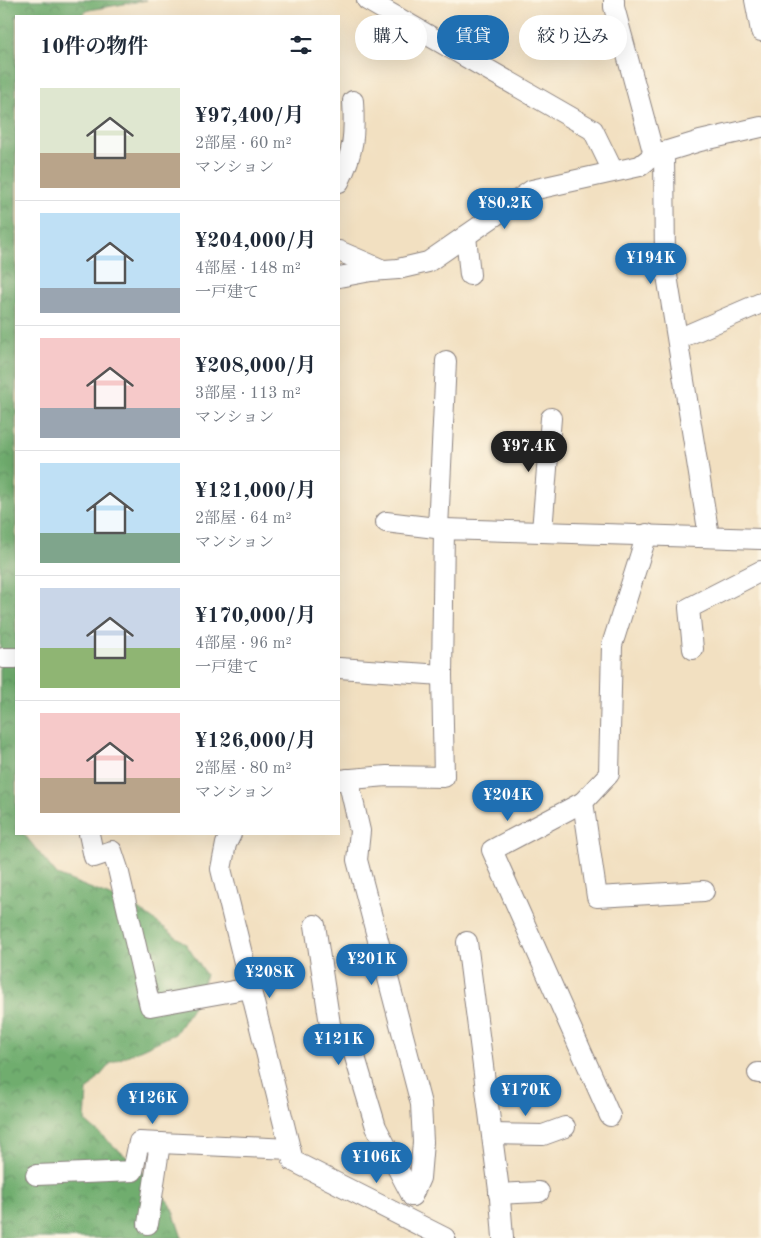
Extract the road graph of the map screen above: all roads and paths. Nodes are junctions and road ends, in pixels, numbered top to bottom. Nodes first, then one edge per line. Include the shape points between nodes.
1 (367, 0) edge
2 (614, 0) edge
3 (755, 0) edge
4 (761, 30) edge
5 (354, 101) dead end
6 (761, 128) edge
7 (659, 154) junction
8 (612, 171) junction
9 (340, 180) edge
10 (466, 236) junction
11 (340, 251) edge
12 (384, 270) junction
13 (470, 275) dead end
14 (340, 277) edge
15 (761, 303) edge
16 (678, 339) junction
17 (446, 361) dead end
18 (551, 418) dead end
19 (386, 522) dead end
20 (441, 528) junction
21 (542, 531) junction
22 (647, 534) junction
23 (709, 536) junction
24 (761, 539) edge
25 (761, 571) edge
26 (693, 649) dead end
27 (340, 668) edge
28 (442, 675) junction
29 (343, 779) edge
30 (583, 802) junction
31 (89, 835) edge
32 (230, 835) edge
33 (704, 890) dead end
34 (315, 925) dead end
35 (467, 942) dead end
36 (250, 988) junction
37 (610, 1116) dead end
38 (565, 1127) dead end
39 (492, 1134) junction
40 (160, 1143) junction
41 (290, 1149) junction
42 (36, 1175) dead end
43 (539, 1192) dead end
44 (500, 1194) junction
45 (148, 1224) dead end
46 (445, 1238) edge
47 (502, 1238) edge

1 - 8 street via 593,130
2 - 7 street
3 - 4 street
5 - 9 street via 355,131 348,164
6 - 7 street
7 - 8 street via 640,166
7 - 16 street via 665,263
8 - 10 street via 532,190
10 - 12 street via 428,262
10 - 13 street
11 - 12 street
12 - 14 street
15 - 16 street
16 - 23 street
17 - 20 street
18 - 21 street
19 - 20 street
20 - 21 street
20 - 28 street
21 - 22 street
22 - 23 street
22 - 30 street via 612,645 609,774
23 - 24 street
25 - 26 street via 689,608
27 - 28 street
28 - 29 street via 444,777
29 - 34 street via 360,831 358,860 421,1104 423,1142 420,1178 412,1196 376,1126 349,1037 331,1031
30 - 33 street via 597,897
30 - 37 street via 492,850
31 - 36 street via 94,857 112,851 150,1006
32 - 36 street via 221,869
35 - 39 street
36 - 41 street
38 - 39 street via 543,1134
39 - 44 street
40 - 41 street
40 - 42 street via 139,1142 133,1171
40 - 45 street
41 - 46 street via 293,1162
43 - 44 street
44 - 47 street

